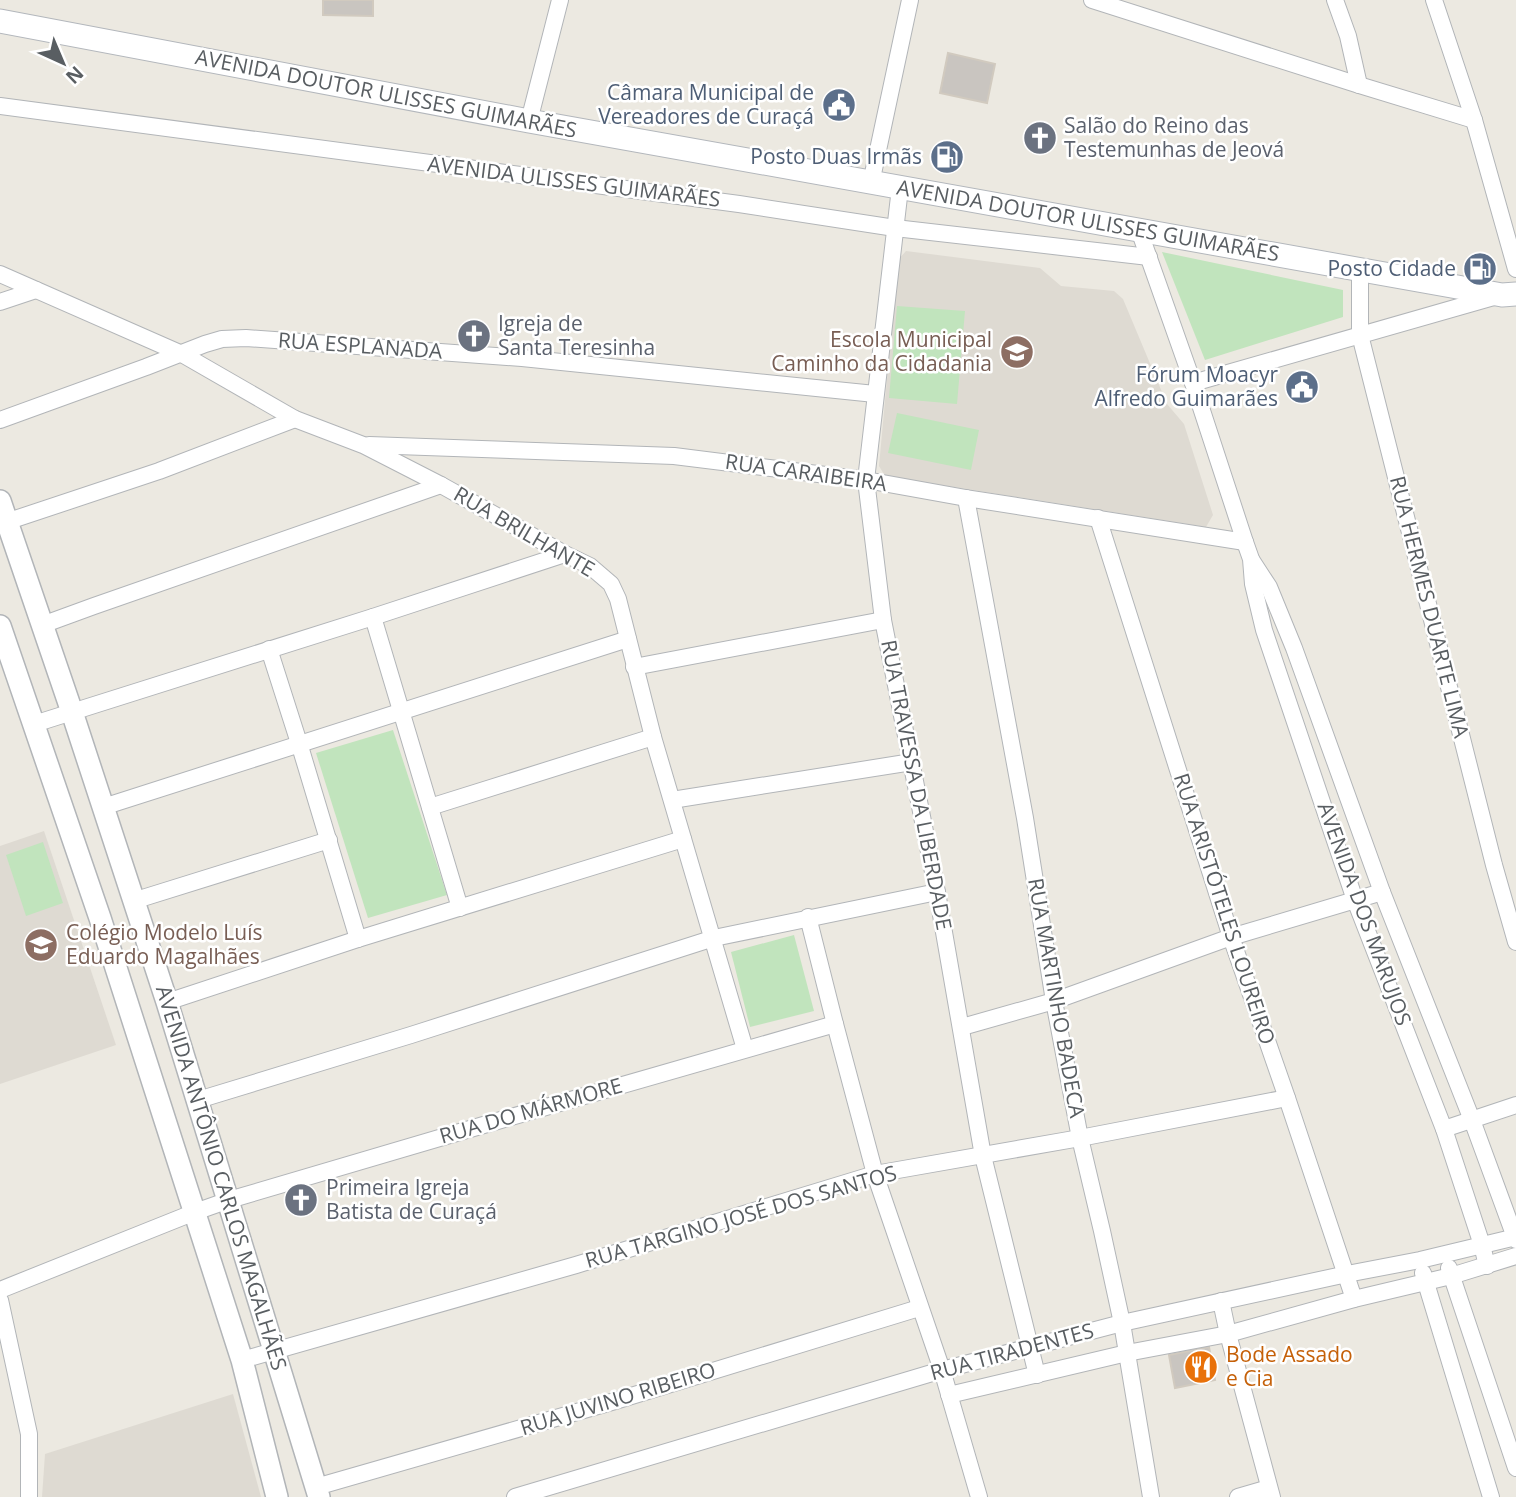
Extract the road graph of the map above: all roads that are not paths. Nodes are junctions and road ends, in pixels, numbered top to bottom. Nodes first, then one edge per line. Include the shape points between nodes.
1 (561, 0) edge
2 (910, 0) edge
3 (1093, 0) edge
4 (1335, 0) edge
5 (1434, 0) edge
6 (0, 21) edge
7 (1359, 85) junction
8 (0, 106) edge
9 (1474, 120) junction
10 (530, 121) junction
11 (871, 183) junction
12 (900, 188) junction
13 (895, 228) junction
14 (1139, 230) junction
15 (1149, 257) junction
16 (1360, 269) junction
17 (1516, 269) edge
18 (0, 274) edge
19 (36, 290) junction
20 (1509, 294) edge
21 (0, 302) edge
22 (1360, 335) junction
23 (182, 354) junction
24 (1193, 383) junction
25 (875, 394) junction
26 (295, 419) junction
27 (0, 420) edge
28 (363, 445) junction
29 (866, 480) junction
30 (441, 485) junction
31 (966, 498) junction
32 (2, 516) edge
33 (1098, 518) junction
34 (1245, 542) junction
35 (565, 554) junction
36 (1251, 559) junction
37 (373, 617) junction
38 (883, 620) junction
39 (42, 625) junction
40 (0, 626) edge
41 (628, 639) junction
42 (269, 649) junction
43 (634, 667) junction
44 (400, 711) junction
45 (72, 712) junction
46 (34, 724) junction
47 (653, 737) junction
48 (299, 743) junction
49 (912, 762) junction
50 (672, 800) junction
51 (103, 807) junction
52 (430, 807) junction
53 (683, 839) junction
54 (329, 840) junction
55 (937, 892) junction
56 (1382, 892) junction
57 (1355, 900) junction
58 (133, 901) junction
59 (460, 908) junction
60 (808, 917) junction
61 (1231, 937) junction
62 (714, 938) junction
63 (358, 939) junction
64 (1516, 942) edge
65 (1055, 1001) junction
66 (167, 1002) junction
67 (835, 1024) junction
68 (962, 1027) junction
69 (746, 1049) junction
70 (1287, 1098) junction
71 (198, 1100) junction
72 (1516, 1105) edge
73 (1472, 1120) junction
74 (1444, 1129) junction
75 (1080, 1138) junction
76 (983, 1156) junction
77 (875, 1174) junction
78 (229, 1200) junction
79 (195, 1212) junction
80 (1516, 1238) edge
81 (1482, 1245) junction
82 (1446, 1254) junction
83 (1516, 1256) edge
84 (1420, 1260) junction
85 (1488, 1266) junction
86 (1347, 1274) junction
87 (1451, 1276) junction
88 (1424, 1283) junction
89 (0, 1290) edge
90 (1354, 1299) junction
91 (0, 1300) edge
92 (1222, 1301) junction
93 (919, 1308) junction
94 (1122, 1323) junction
95 (1228, 1334) junction
96 (1030, 1347) junction
97 (275, 1349) junction
98 (1127, 1353) junction
99 (242, 1360) junction
100 (942, 1370) junction
101 (1037, 1375) junction
102 (949, 1395) junction
103 (1516, 1468) edge
104 (318, 1492) edge
105 (1271, 1492) edge
106 (29, 1497) edge
107 (277, 1497) edge
108 (515, 1497) edge
109 (979, 1497) edge
110 (1151, 1497) edge
111 (1238, 1497) edge
112 (1492, 1497) edge

1 - 10 street
2 - 11 street
3 - 7 street
4 - 7 street
5 - 9 street
6 - 10 main road, AVENIDA DOUTOR ULISSES GUIMARÃES
7 - 9 street
8 - 13 street, AVENIDA ULISSES GUIMARÃES
9 - 17 street
10 - 11 main road, AVENIDA DOUTOR ULISSES GUIMARÃES
11 - 12 main road, AVENIDA DOUTOR ULISSES GUIMARÃES
12 - 13 street, RUA TRAVESSA DA LIBERDADE
12 - 14 main road, AVENIDA DOUTOR ULISSES GUIMARÃES
13 - 15 street, AVENIDA ULISSES GUIMARÃES
13 - 25 street, RUA TRAVESSA DA LIBERDADE
14 - 15 street, AVENIDA DOS MARUJOS
14 - 16 main road, AVENIDA DOUTOR ULISSES GUIMARÃES
15 - 24 street, AVENIDA DOS MARUJOS
16 - 20 main road, AVENIDA DOUTOR ULISSES GUIMARÃES
16 - 22 street, RUA HERMES DUARTE LIMA
18 - 19 street, RUA BRILHANTE
19 - 21 street
19 - 23 street, RUA BRILHANTE
20 - 22 street
22 - 24 street
22 - 64 street, RUA HERMES DUARTE LIMA
23 - 25 street, RUA ESPLANADA via 222,339 246,338 522,358
23 - 26 street, RUA BRILHANTE
23 - 27 street, RUA ESPLANADA
24 - 34 street, AVENIDA DOS MARUJOS
25 - 29 street, RUA TRAVESSA DA LIBERDADE
26 - 28 street, RUA BRILHANTE
26 - 32 street via 159,471
28 - 29 street, RUA CARAIBEIRA via 674,456
28 - 30 street, RUA BRILHANTE
29 - 31 street, RUA CARAIBEIRA
29 - 38 street, RUA TRAVESSA DA LIBERDADE
30 - 35 street, RUA BRILHANTE
30 - 39 street
31 - 33 street, RUA CARAIBEIRA
31 - 65 street, RUA MARTINHO BADECA
32 - 39 street, AVENIDA ANTÔNIO CARLOS MAGALHÃES
33 - 34 street, RUA CARAIBEIRA
33 - 61 street, RUA ARISTÓTELES LOUREIRO
34 - 36 street, AVENIDA DOS MARUJOS
35 - 37 street
35 - 41 street, RUA BRILHANTE via 590,566 611,584
36 - 56 street, AVENIDA DOS MARUJOS via 1286,627
36 - 57 street, AVENIDA DOS MARUJOS via 1264,630
37 - 42 street
37 - 44 street
38 - 43 street
38 - 49 street, RUA TRAVESSA DA LIBERDADE
39 - 45 street, AVENIDA ANTÔNIO CARLOS MAGALHÃES
40 - 46 street, AVENIDA ANTÔNIO CARLOS MAGALHÃES
41 - 43 street, RUA BRILHANTE
41 - 44 street
42 - 45 street
42 - 48 street
43 - 47 street, RUA BRILHANTE
44 - 48 street
44 - 52 street
45 - 46 street
45 - 51 street, AVENIDA ANTÔNIO CARLOS MAGALHÃES
46 - 79 street, AVENIDA ANTÔNIO CARLOS MAGALHÃES
47 - 50 street, RUA BRILHANTE
47 - 52 street
48 - 51 street
48 - 54 street
49 - 50 street
49 - 55 street, RUA TRAVESSA DA LIBERDADE
50 - 53 street, RUA BRILHANTE
51 - 58 street, AVENIDA ANTÔNIO CARLOS MAGALHÃES
52 - 59 street
53 - 59 street
53 - 62 street, RUA BRILHANTE
54 - 58 street
54 - 63 street
55 - 60 street
55 - 68 street, RUA TRAVESSA DA LIBERDADE
56 - 57 street
56 - 73 street, AVENIDA DOS MARUJOS
57 - 61 street
57 - 74 street, AVENIDA DOS MARUJOS
58 - 66 street, AVENIDA ANTÔNIO CARLOS MAGALHÃES
59 - 63 street
60 - 62 street
60 - 67 street
61 - 65 street
61 - 70 street, RUA ARISTÓTELES LOUREIRO
62 - 69 street, RUA BRILHANTE
62 - 71 street
63 - 66 street
65 - 68 street
65 - 75 street, RUA MARTINHO BADECA
66 - 71 street, AVENIDA ANTÔNIO CARLOS MAGALHÃES
67 - 69 street, RUA DO MÁRMORE
67 - 77 street
68 - 76 street, RUA TRAVESSA DA LIBERDADE
69 - 78 street, RUA DO MÁRMORE
70 - 75 street, RUA TARGINO JOSÉ DOS SANTOS
70 - 86 street, RUA ARISTÓTELES LOUREIRO
71 - 78 street, AVENIDA ANTÔNIO CARLOS MAGALHÃES
72 - 73 street
73 - 74 street
73 - 80 street, AVENIDA DOS MARUJOS
74 - 81 street, AVENIDA DOS MARUJOS
75 - 76 street, RUA TARGINO JOSÉ DOS SANTOS
75 - 94 street, RUA MARTINHO BADECA
76 - 77 street, RUA TARGINO JOSÉ DOS SANTOS
76 - 96 street, RUA TRAVESSA DA LIBERDADE
77 - 93 street
77 - 97 street, RUA TARGINO JOSÉ DOS SANTOS via 576,1265
78 - 79 street, RUA DO MÁRMORE
78 - 97 street, AVENIDA ANTÔNIO CARLOS MAGALHÃES
79 - 89 street, RUA DO MÁRMORE
79 - 99 street, AVENIDA ANTÔNIO CARLOS MAGALHÃES
80 - 81 street, RUA TIRADENTES
81 - 82 street, RUA TIRADENTES
81 - 85 street, AVENIDA DOS MARUJOS
82 - 84 street, RUA TIRADENTES
82 - 87 street
83 - 85 street, RUA TIRADENTES
84 - 86 street, RUA TIRADENTES
84 - 88 street
85 - 87 street, RUA TIRADENTES
86 - 90 street, RUA ARISTÓTELES LOUREIRO
86 - 92 street, RUA TIRADENTES
87 - 88 street, RUA TIRADENTES
87 - 103 street
88 - 90 street, RUA TIRADENTES
88 - 112 street
90 - 95 street, RUA TIRADENTES
91 - 106 street via 29,1434
92 - 94 street, RUA TIRADENTES
92 - 95 street
93 - 100 street
93 - 104 street, RUA JUVINO RIBEIRO
94 - 96 street, RUA TIRADENTES
94 - 98 street, RUA MARTINHO BADECA
95 - 98 street, RUA TIRADENTES
95 - 105 street
96 - 100 street, RUA TIRADENTES
96 - 101 street, RUA TRAVESSA DA LIBERDADE
97 - 99 street, RUA TARGINO JOSÉ DOS SANTOS
97 - 104 street, AVENIDA ANTÔNIO CARLOS MAGALHÃES
98 - 101 street, RUA TIRADENTES
98 - 110 street, RUA MARTINHO BADECA
99 - 107 street, AVENIDA ANTÔNIO CARLOS MAGALHÃES
100 - 102 street
100 - 108 street, RUA TIRADENTES
101 - 102 street, RUA TIRADENTES
102 - 109 street
105 - 111 street

